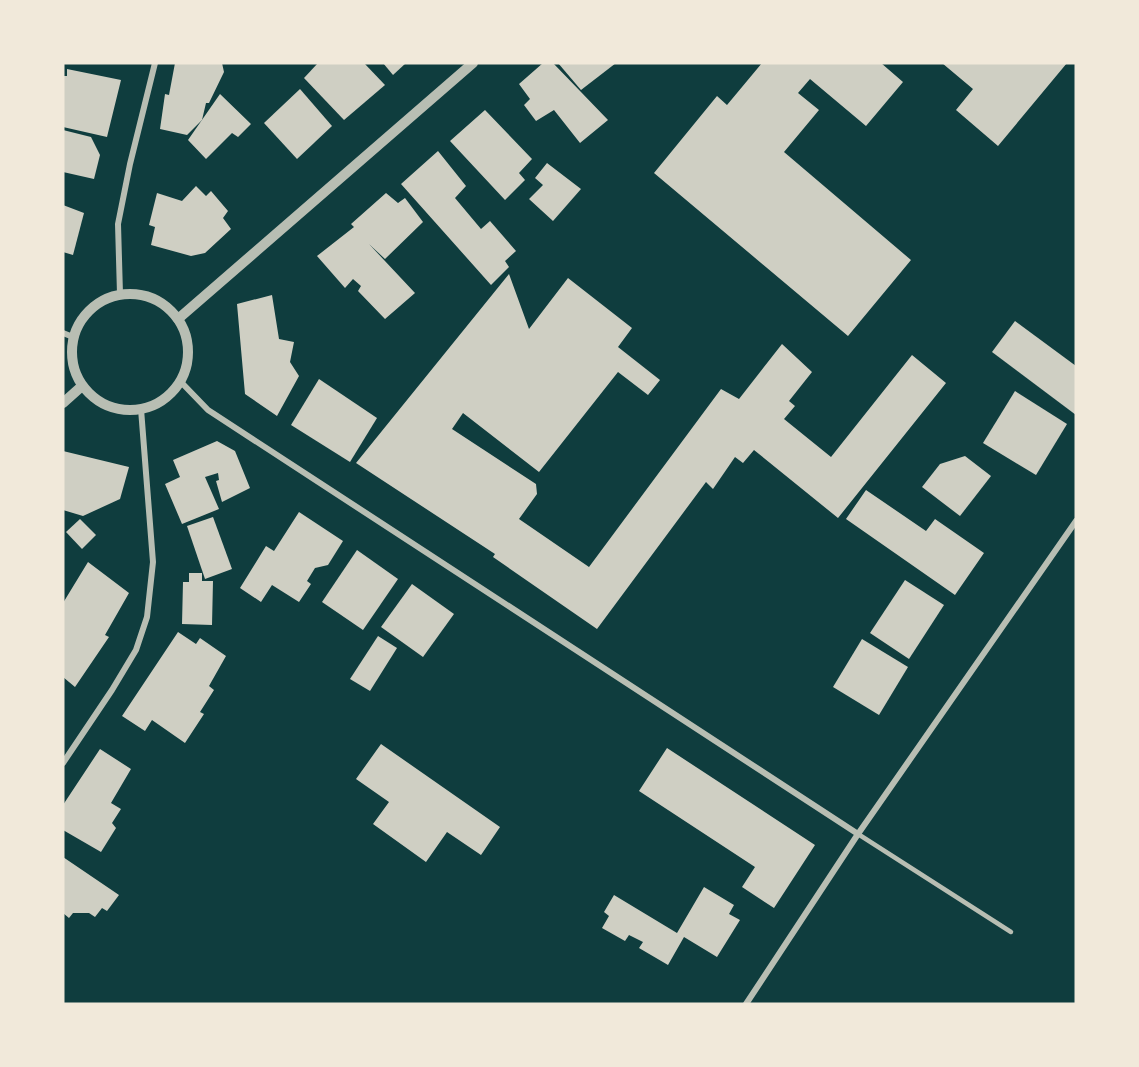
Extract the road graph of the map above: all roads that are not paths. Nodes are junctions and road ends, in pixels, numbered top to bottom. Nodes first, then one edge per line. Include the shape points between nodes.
1 (155, 63) edge
2 (473, 63) edge
3 (120, 294) junction
4 (178, 319) junction
5 (68, 335) edge
6 (180, 381) junction
7 (82, 386) junction
8 (63, 403) edge
9 (141, 409) junction
10 (1076, 521) edge
11 (63, 763) edge
12 (858, 834) junction
13 (1011, 932) dead end
14 (746, 1004) edge

1 - 3 street via 118,225
2 - 4 street
3 - 4 street via 152,298
3 - 5 street via 91,309
4 - 6 street via 188,350
5 - 7 street
6 - 9 street via 170,394
6 - 12 street via 208,410
7 - 8 street
7 - 9 street via 108,406
9 - 11 street via 153,562 147,617 136,650
10 - 12 street
12 - 13 lane
12 - 14 street

